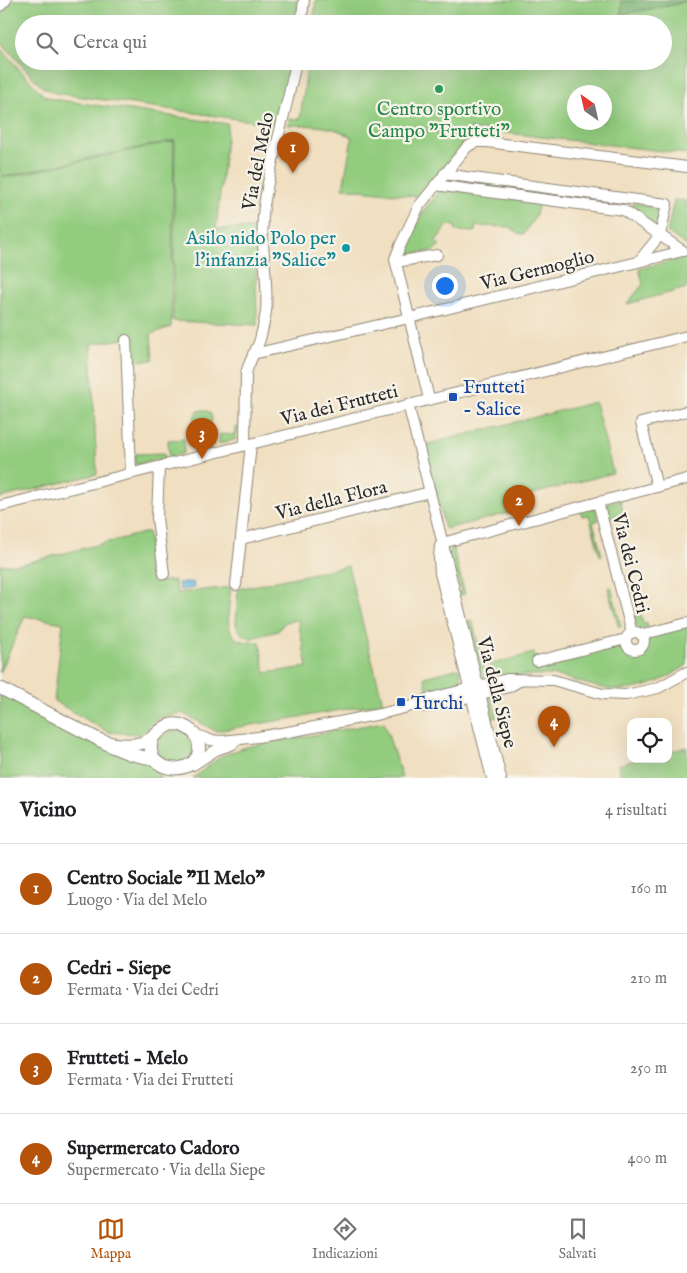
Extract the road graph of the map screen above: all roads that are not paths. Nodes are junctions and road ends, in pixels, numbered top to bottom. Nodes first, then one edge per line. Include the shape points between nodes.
1 (6, 0) edge
2 (304, 0) edge
3 (0, 6) edge
4 (302, 15) edge
5 (294, 70) edge
6 (687, 167) edge
7 (444, 174) junction
8 (435, 185) junction
9 (556, 189) junction
10 (586, 193) junction
11 (622, 198) junction
12 (553, 200) junction
13 (584, 205) junction
14 (619, 209) junction
15 (660, 235) junction
16 (437, 256) dead end
17 (396, 262) junction
18 (639, 262) junction
19 (410, 318) junction
20 (687, 336) edge
21 (126, 340) dead end
22 (253, 354) junction
23 (429, 399) junction
24 (408, 404) junction
25 (687, 411) edge
26 (248, 444) junction
27 (159, 466) junction
28 (131, 474) junction
29 (687, 479) edge
30 (658, 487) junction
31 (430, 492) junction
32 (598, 502) junction
33 (0, 506) edge
34 (241, 540) junction
35 (442, 543) junction
36 (164, 574) dead end
37 (236, 585) dead end
38 (687, 622) edge
39 (633, 635) junction
40 (537, 661) dead end
41 (687, 672) edge
42 (0, 688) edge
43 (474, 691) junction
44 (194, 734) junction
45 (154, 737) junction
46 (258, 737) junction
47 (99, 740) junction
48 (160, 769) edge
49 (185, 771) edge
50 (496, 776) edge

1 - 3 street
2 - 4 street
5 - 22 street, Via del Melo via 265,202 262,242 266,313
6 - 7 street via 479,142 467,147
7 - 8 street
7 - 9 street
8 - 12 street
8 - 17 street via 419,206
9 - 10 street
9 - 12 street
10 - 11 street
10 - 13 street
11 - 14 street
11 - 15 street via 667,204
12 - 13 street
13 - 14 street
14 - 15 street
15 - 18 street
15 - 18 street, Via Germoglio via 683,251
16 - 17 street
17 - 19 street
18 - 19 street, Via Germoglio
19 - 22 street, Via Germoglio
19 - 23 street
20 - 23 street, Via dei Frutteti
21 - 28 street
22 - 26 street, Via del Melo via 246,373
23 - 24 street, Via dei Frutteti
24 - 26 street, Via dei Frutteti
24 - 31 street, Via della Siepe
25 - 30 street via 641,423
26 - 27 street, Via dei Frutteti
26 - 34 street, Via del Melo
27 - 28 street, Via dei Frutteti
27 - 36 street via 157,518
28 - 33 street, Via dei Frutteti
29 - 30 street, Via dei Cedri
30 - 32 street, Via dei Cedri
31 - 34 street, Via della Flora
31 - 35 street, Via della Siepe
32 - 35 street, Via dei Cedri
32 - 39 street, Via dei Cedri
34 - 37 street, Via del Melo
35 - 43 street, Via della Siepe via 439,566 452,601
38 - 39 street, Via dei Cedri
39 - 40 street, Via dei Cedri
41 - 43 street via 658,688 626,696 603,694 553,680 521,680 510,687
42 - 47 main road
43 - 46 street via 338,723
43 - 50 street, Via della Siepe
44 - 45 main road via 186,727 174,724 160,729
44 - 46 street via 210,740
44 - 49 main road via 198,742 198,757
45 - 47 main road via 140,744 120,745
45 - 48 main road via 151,751
46 - 49 street via 222,748
47 - 48 main road
48 - 49 main road via 174,773

